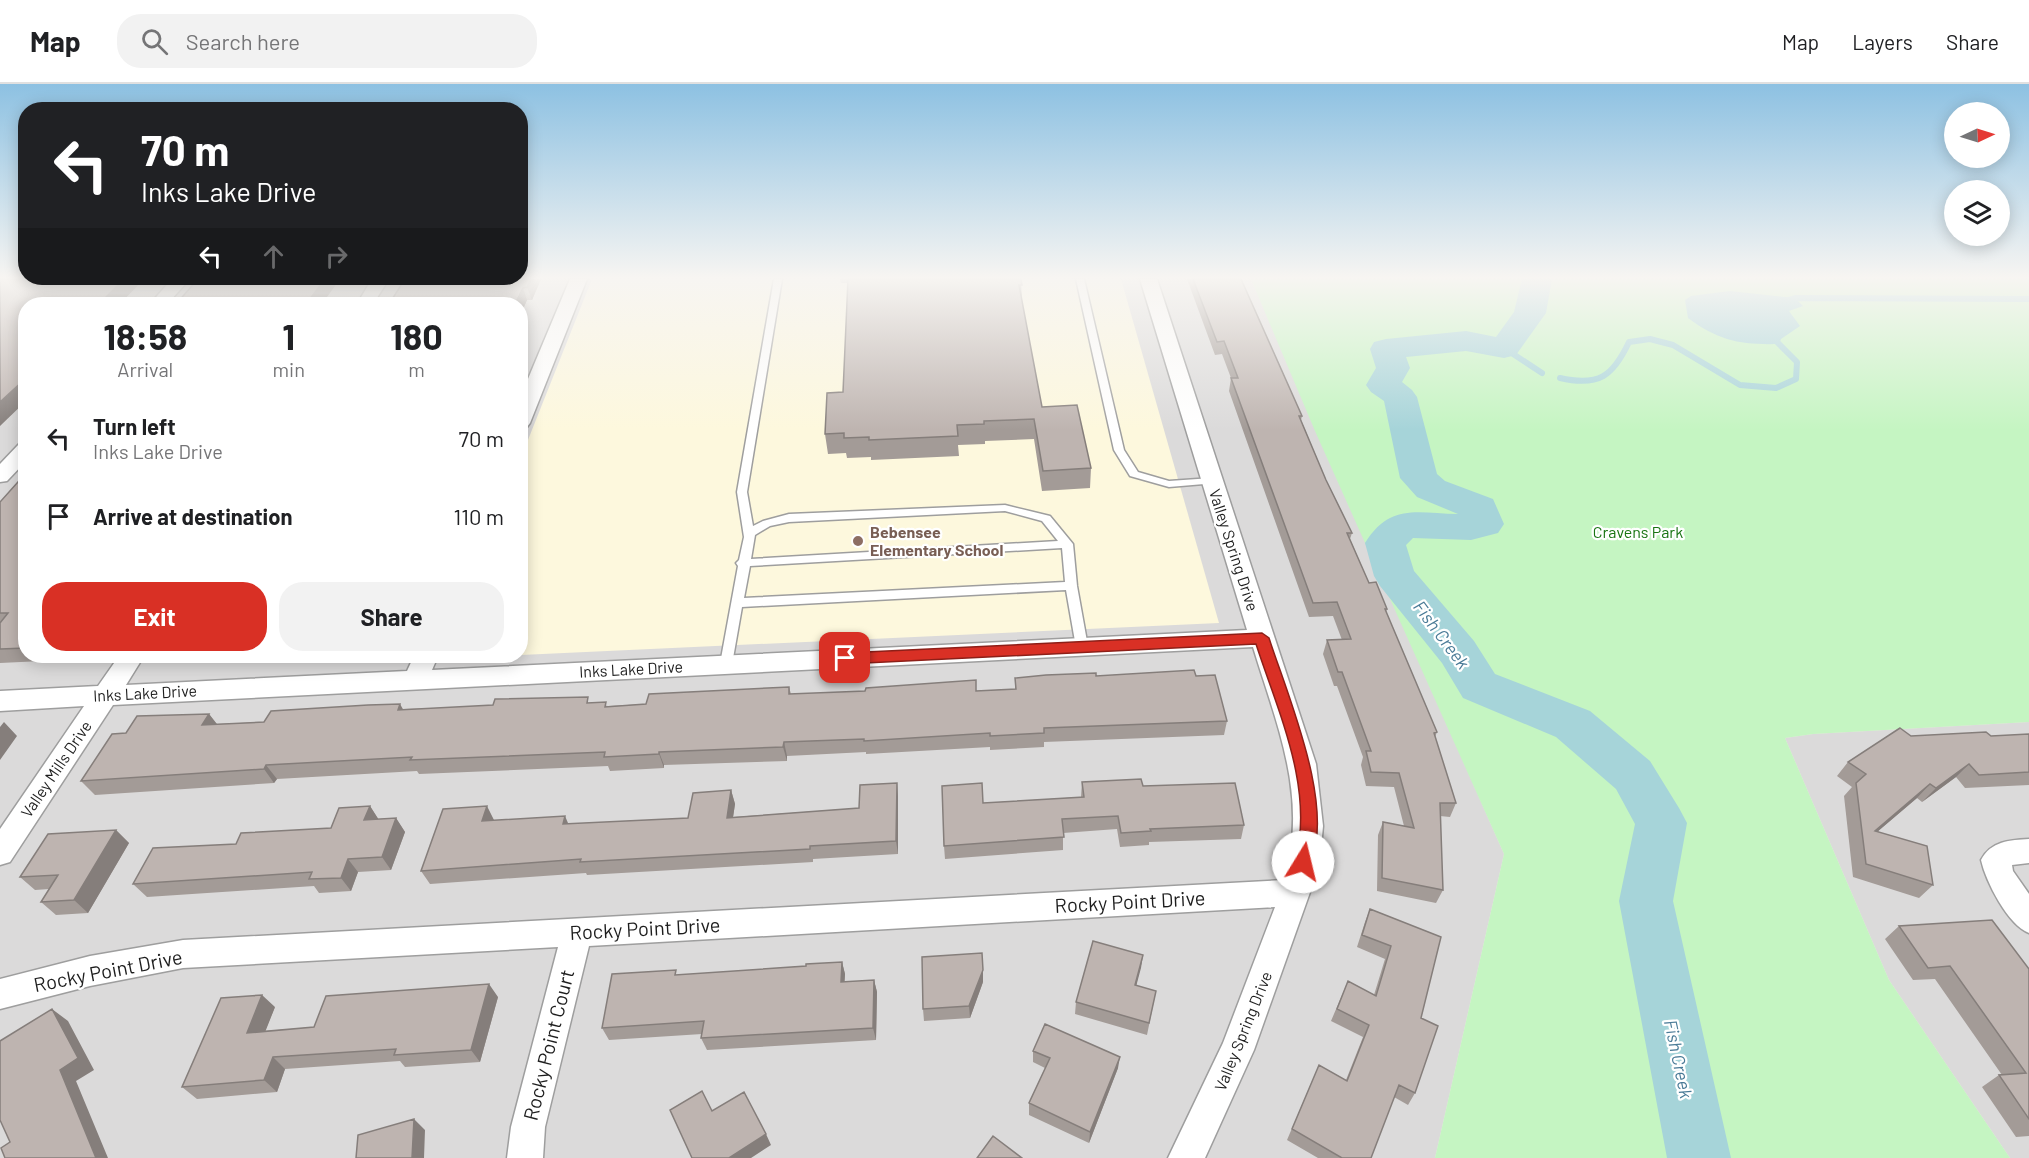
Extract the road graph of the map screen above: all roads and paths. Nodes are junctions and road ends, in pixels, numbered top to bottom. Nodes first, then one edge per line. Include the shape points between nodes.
1 (558, 329) edge
2 (770, 329) edge
3 (1091, 329) edge
4 (1164, 329) edge
5 (528, 403) edge
6 (18, 457) edge
7 (0, 476) edge
8 (1212, 481) junction
9 (749, 537) junction
10 (1067, 544) junction
11 (742, 563) junction
12 (1071, 586) junction
13 (736, 603) junction
14 (1262, 638) junction
15 (1082, 647) junction
16 (127, 663) edge
17 (423, 663) edge
18 (726, 664) junction
19 (416, 679) junction
20 (106, 695) junction
21 (0, 701) edge
22 (2029, 851) edge
23 (0, 853) edge
24 (1294, 894) junction
25 (2029, 919) edge
26 (578, 933) junction
27 (0, 994) edge
28 (525, 1158) edge
29 (1186, 1158) edge

1 - 5 street
2 - 9 lane via 742,492
3 - 8 lane via 1119,450 1134,474 1169,484
4 - 8 street, Valley Spring Drive
6 - 7 street
8 - 14 street, Valley Spring Drive
9 - 10 lane via 750,532 766,523 789,518 1005,508 1046,518
9 - 11 lane
10 - 11 lane
10 - 12 lane
11 - 13 lane
12 - 13 lane
12 - 15 lane
13 - 18 lane
14 - 15 street, Inks Lake Drive
14 - 24 street, Valley Spring Drive via 1302,764 1308,805 1307,846
15 - 18 street, Inks Lake Drive
16 - 20 street, Valley Mills Drive
17 - 19 street
18 - 19 street, Inks Lake Drive
19 - 20 street, Inks Lake Drive
20 - 21 street, Inks Lake Drive
20 - 23 street, Valley Mills Drive
22 - 25 street via 2009,852 1996,860 1999,875
24 - 26 street, Rocky Point Drive
24 - 29 street, Valley Spring Drive via 1259,995
26 - 27 street, Rocky Point Drive via 183,954 132,961
26 - 28 street, Rocky Point Court via 528,1126

